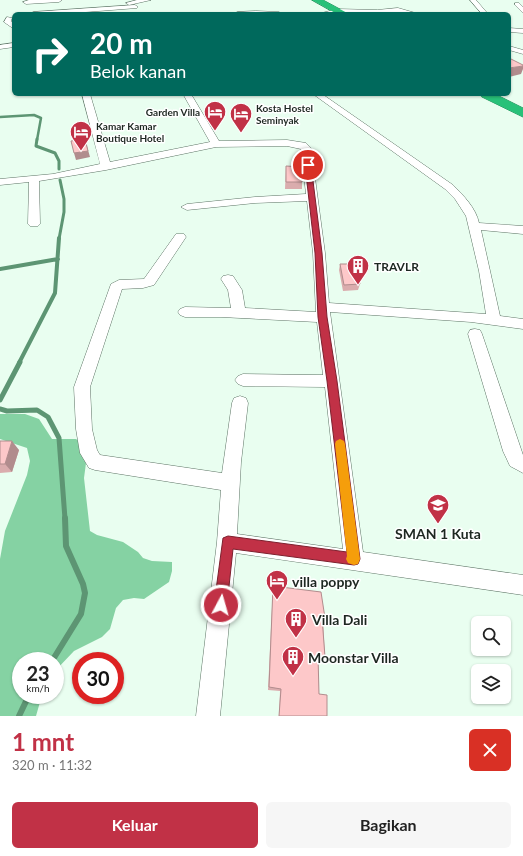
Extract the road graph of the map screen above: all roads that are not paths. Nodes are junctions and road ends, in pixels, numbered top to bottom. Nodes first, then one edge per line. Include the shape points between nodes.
1 (59, 0) edge
2 (148, 0) edge
3 (473, 0) edge
4 (26, 2) dead end
5 (128, 2) edge
6 (313, 2) edge
7 (517, 4) dead end
8 (523, 11) edge
9 (81, 12) edge
10 (103, 12) edge
11 (329, 12) edge
12 (377, 12) edge
13 (407, 12) edge
14 (483, 12) edge
15 (9, 18) dead end
16 (12, 25) edge
17 (511, 30) edge
18 (523, 31) edge
19 (12, 45) edge
20 (0, 47) edge
21 (511, 49) edge
22 (523, 52) edge
23 (87, 96) edge
24 (188, 96) edge
25 (320, 96) edge
26 (490, 96) edge
27 (507, 96) edge
28 (523, 104) edge
29 (523, 113) edge
30 (216, 144) junction
31 (106, 167) junction
32 (34, 180) junction
33 (0, 182) edge
34 (312, 197) junction
35 (187, 207) dead end
36 (34, 224) dead end
37 (474, 226) junction
38 (523, 230) edge
39 (180, 237) dead end
40 (228, 279) dead end
41 (185, 312) dead end
42 (238, 312) junction
43 (323, 312) junction
44 (494, 320) junction
45 (523, 324) edge
46 (475, 334) dead end
47 (243, 380) dead end
48 (332, 381) junction
49 (240, 403) dead end
50 (523, 465) edge
51 (230, 483) junction
52 (228, 542) junction
53 (354, 559) junction
54 (523, 585) edge
55 (208, 716) edge

1 - 4 street
2 - 5 street
3 - 14 street
5 - 10 street via 138,9
6 - 11 highway
7 - 8 street
9 - 10 street
12 - 13 street
15 - 16 street via 6,22
17 - 18 street
19 - 20 street
21 - 22 street
23 - 31 street
24 - 30 street
25 - 37 street via 449,187 466,206
26 - 29 highway
27 - 28 highway
30 - 31 street
30 - 34 street via 280,142 303,145 308,153
31 - 32 street
32 - 33 street
32 - 36 street
34 - 35 street
34 - 43 street
37 - 38 street
37 - 44 street
39 - 51 street via 149,282 119,284 116,287 82,386 88,453 95,462
40 - 42 street via 236,293
41 - 42 street
42 - 43 street
43 - 44 street
43 - 48 street
44 - 45 street
46 - 50 street via 512,451 516,460
47 - 48 street
48 - 53 street
49 - 51 street
51 - 52 street
52 - 53 street
52 - 55 street
53 - 54 street

